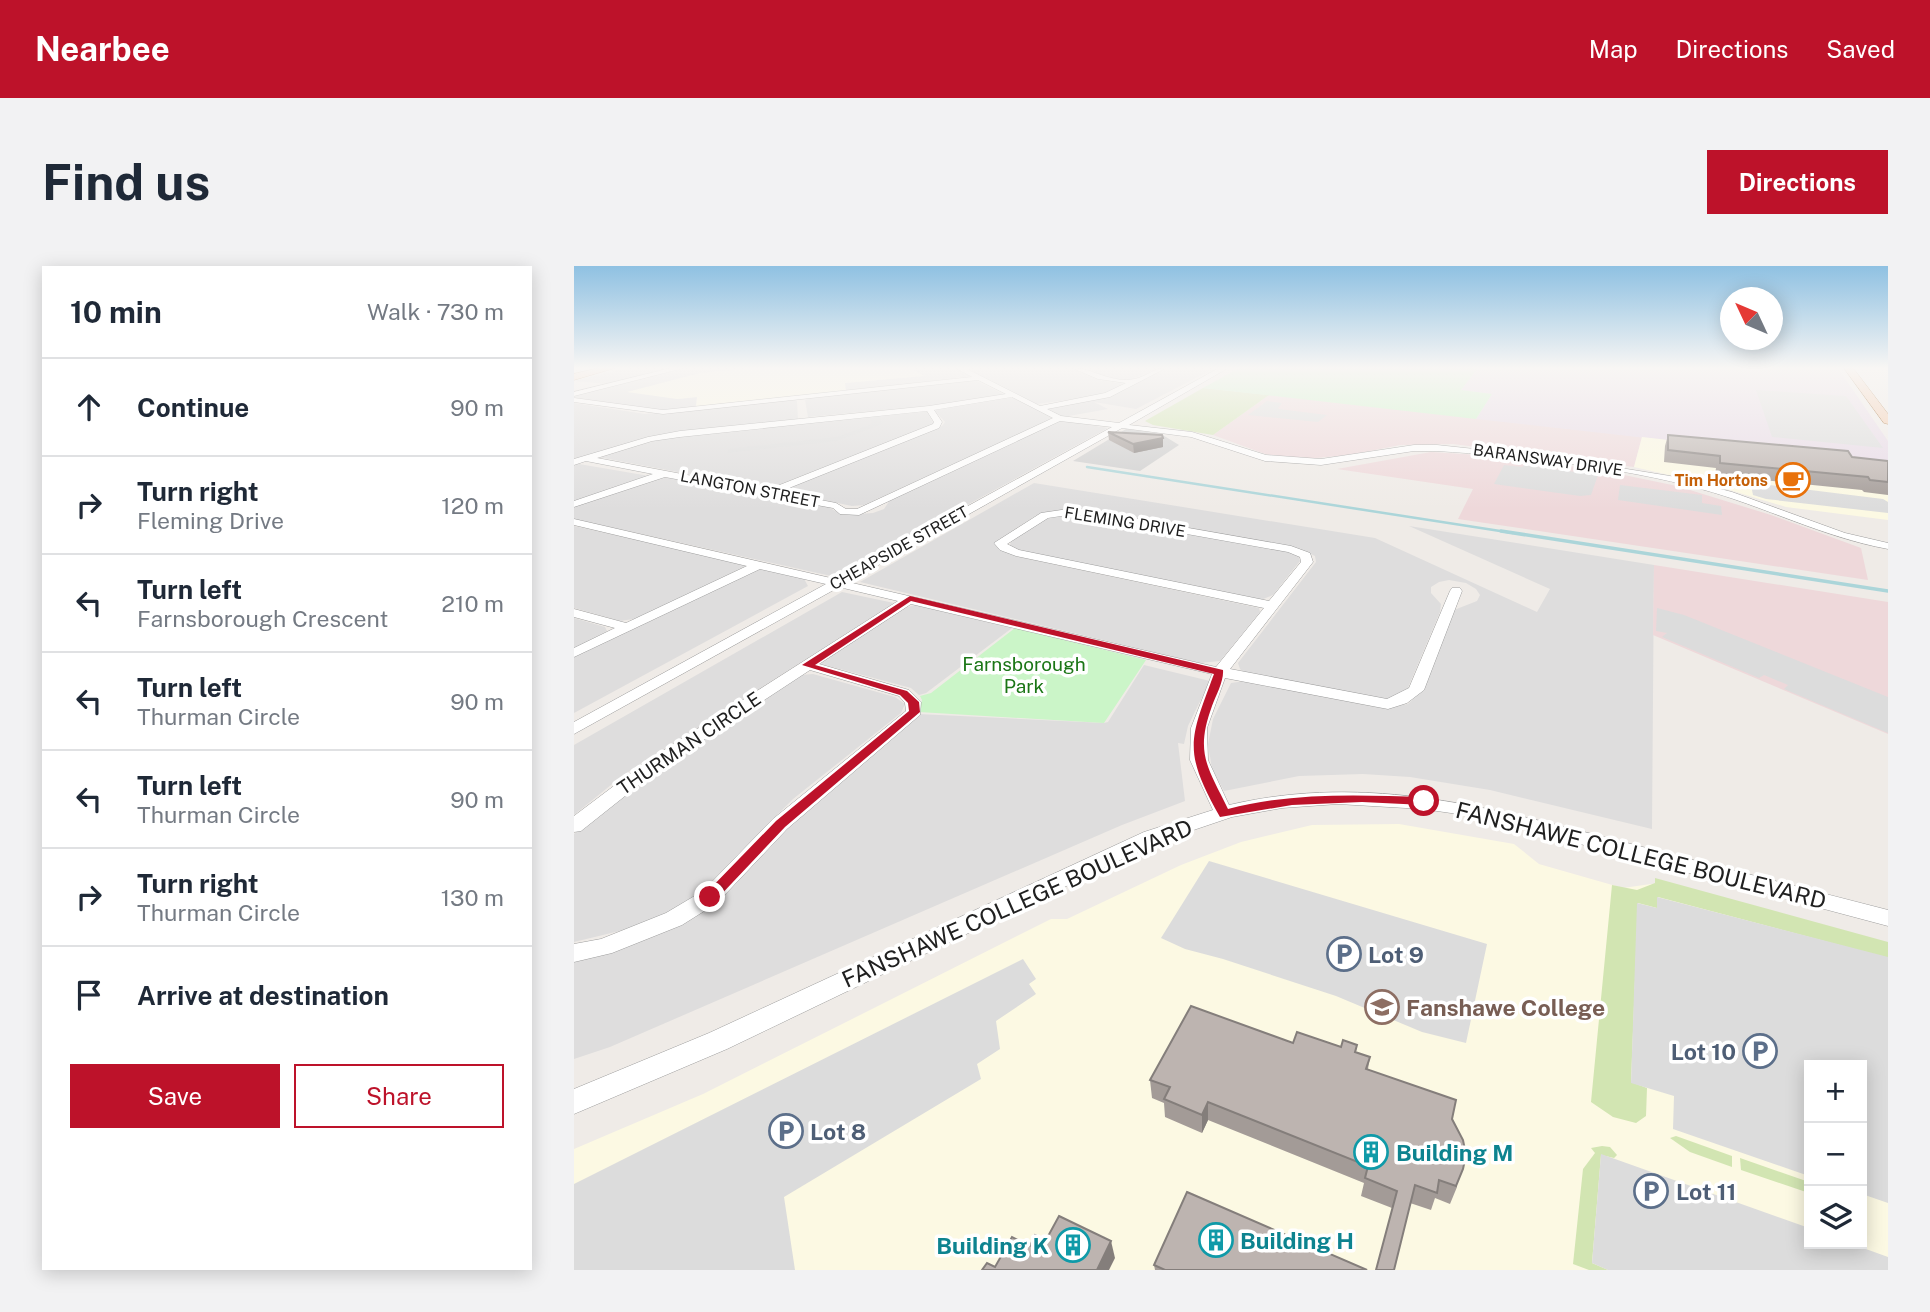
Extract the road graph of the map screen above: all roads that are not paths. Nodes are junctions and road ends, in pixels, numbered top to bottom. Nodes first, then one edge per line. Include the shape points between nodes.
1 (802, 415) edge
2 (863, 415) edge
3 (933, 415) edge
4 (1053, 415) edge
5 (1138, 415) edge
6 (1059, 418) junction
7 (803, 421) junction
8 (1119, 425) junction
9 (587, 459) junction
10 (574, 462) edge
11 (664, 473) junction
12 (768, 493) junction
13 (574, 504) edge
14 (574, 522) edge
15 (1888, 546) edge
16 (761, 564) junction
17 (837, 582) junction
18 (1456, 591) dead end
19 (910, 598) junction
20 (1272, 606) junction
21 (574, 613) edge
22 (628, 628) junction
23 (574, 653) edge
24 (807, 665) junction
25 (1220, 672) junction
26 (574, 729) edge
27 (1224, 814) junction
28 (574, 826) edge
29 (1888, 918) edge
30 (574, 953) edge
31 (574, 1102) edge

1 - 7 street
2 - 7 street
3 - 12 street via 936,426
4 - 6 street
5 - 8 street, CHEAPSIDE STREET
6 - 8 street, BARANSWAY DRIVE
6 - 12 street, LANGTON STREET via 859,512
7 - 9 street via 664,437
8 - 15 street, BARANSWAY DRIVE via 1192,435 1280,460 1321,462 1437,448 1619,469 1704,487 1812,527
8 - 17 street, CHEAPSIDE STREET
9 - 10 street
9 - 11 street, LANGTON STREET
11 - 12 street, LANGTON STREET
11 - 13 street
14 - 16 street
16 - 17 street
16 - 22 street
17 - 19 street
17 - 26 street, CHEAPSIDE STREET
18 - 25 street via 1416,690 1401,700 1371,702
19 - 24 street, THURMAN CIRCLE
19 - 25 street
20 - 20 street, FLEMING DRIVE via 1307,562 1306,555 1075,512 1045,515 1000,543 1016,553
20 - 25 street, FLEMING DRIVE
21 - 22 street
22 - 23 street
24 - 28 street, THURMAN CIRCLE via 634,777
24 - 30 street via 904,693 914,702 914,712 780,824 710,897 674,919 604,947
25 - 27 street, FLEMING DRIVE via 1197,744 1199,760
27 - 29 street, FANSHAWE COLLEGE BOULEVARD via 1292,801 1424,801 1493,814
27 - 31 street, FANSHAWE COLLEGE BOULEVARD via 1151,837 718,1041

